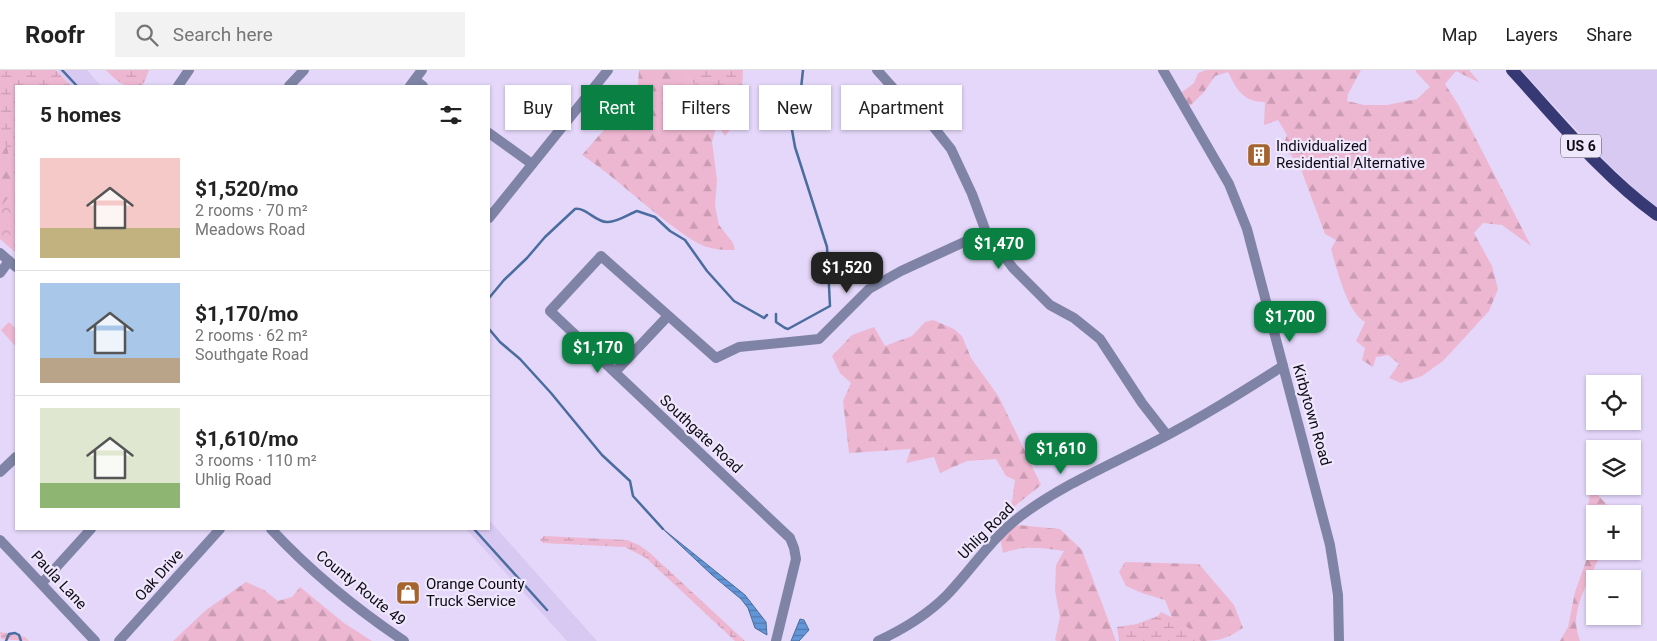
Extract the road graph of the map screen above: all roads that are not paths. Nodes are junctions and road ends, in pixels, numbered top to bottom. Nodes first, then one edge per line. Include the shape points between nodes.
1 (189, 70) edge
2 (304, 70) edge
3 (422, 70) edge
4 (877, 70) edge
5 (1163, 70) edge
6 (1512, 70) edge
7 (603, 72) edge
8 (416, 84) edge
9 (179, 85) edge
10 (290, 85) edge
11 (490, 135) edge
12 (532, 164) junction
13 (1657, 215) edge
14 (490, 217) edge
15 (986, 232) junction
16 (0, 253) edge
17 (13, 264) edge
18 (0, 273) edge
19 (668, 316) junction
20 (1282, 366) junction
21 (615, 372) junction
22 (1167, 435) junction
23 (15, 458) edge
24 (0, 472) edge
25 (90, 530) edge
26 (219, 530) edge
27 (272, 530) edge
28 (0, 540) edge
29 (42, 583) junction
30 (95, 641) edge
31 (119, 641) edge
32 (404, 641) edge
33 (776, 641) edge
34 (878, 641) edge
35 (1339, 641) edge

1 - 9 street
2 - 10 street
3 - 8 street
4 - 15 street via 902,98 924,116 951,149
5 - 20 street, Kirbytown Road via 1218,163 1239,206
6 - 13 main road, US 6 via 1605,171
7 - 12 street
11 - 12 street
12 - 14 street
15 - 19 street, Southgate Road via 901,271 869,290 819,339 739,348 716,358
15 - 22 street via 1031,288 1100,339
16 - 17 street
17 - 18 street
19 - 21 street
19 - 21 street, Southgate Road via 601,256 550,311
20 - 22 street, Uhlig Road
20 - 35 street, Kirbytown Road via 1331,549 1338,595
21 - 33 street, Southgate Road via 790,538 796,559
22 - 34 street, Uhlig Road via 1056,492 1012,522 929,612
23 - 24 street
25 - 29 street
26 - 31 street, Oak Drive
27 - 32 street, County Route 49 via 340,595
28 - 29 street, Paula Lane
29 - 30 street, Paula Lane

